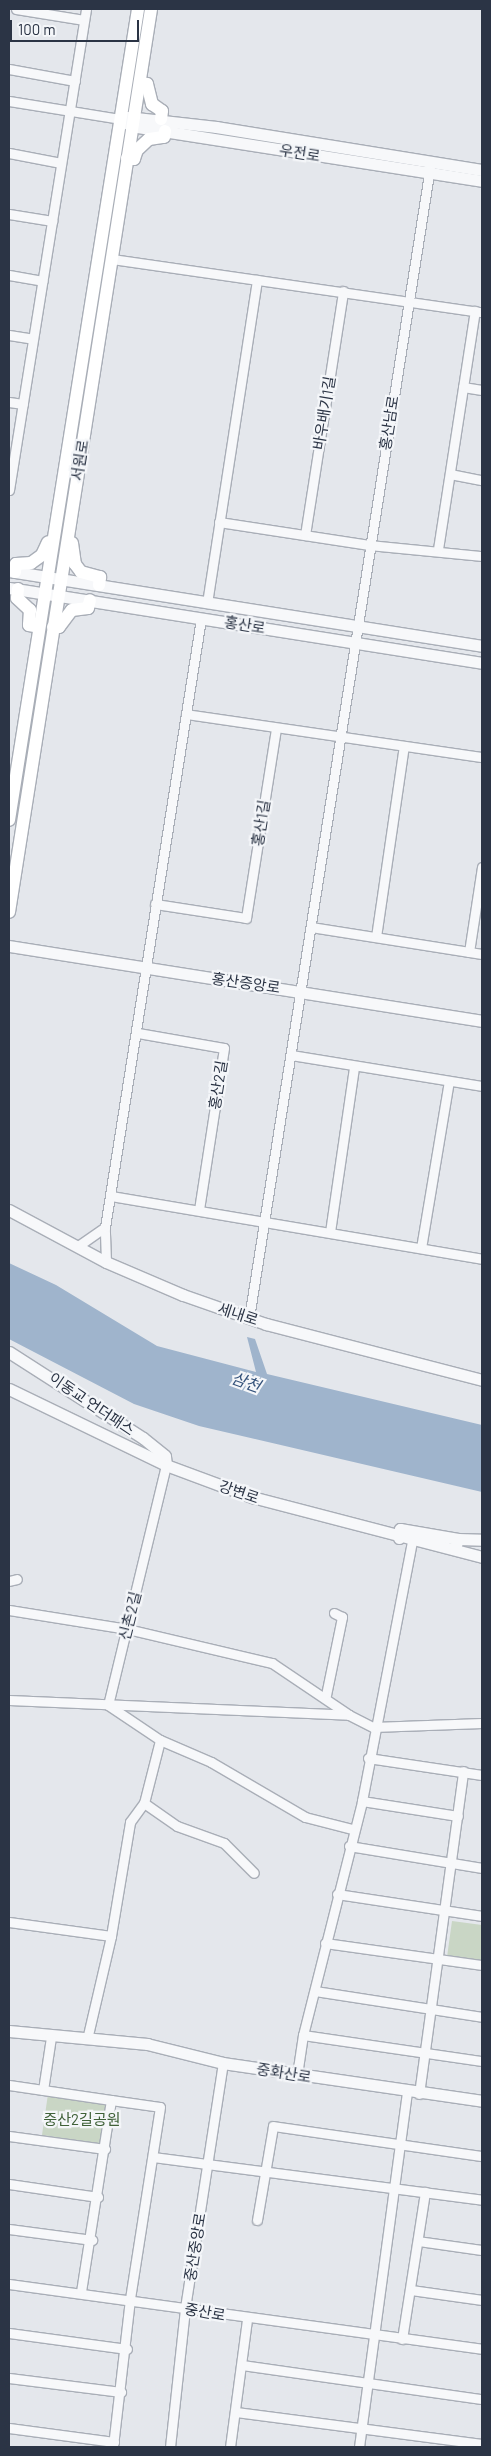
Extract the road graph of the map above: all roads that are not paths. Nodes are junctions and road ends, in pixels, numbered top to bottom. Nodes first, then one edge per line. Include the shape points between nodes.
1 (16, 9) edge
2 (86, 9) edge
3 (138, 9) edge
4 (151, 9) edge
5 (84, 20) junction
6 (9, 69) edge
7 (74, 81) junction
8 (140, 83) junction
9 (9, 100) edge
10 (70, 110) junction
11 (128, 120) junction
12 (163, 125) junction
13 (9, 154) edge
14 (127, 158) junction
15 (61, 163) junction
16 (430, 167) junction
17 (482, 170) edge
18 (482, 181) edge
19 (9, 214) edge
20 (52, 220) junction
21 (112, 259) junction
22 (9, 275) edge
23 (257, 280) junction
24 (42, 281) junction
25 (343, 291) junction
26 (409, 301) junction
27 (479, 311) edge
28 (9, 336) edge
29 (33, 339) junction
30 (463, 387) junction
31 (482, 390) edge
32 (9, 402) edge
33 (22, 404) junction
34 (450, 474) junction
35 (482, 480) edge
36 (9, 490) edge
37 (219, 522) junction
38 (68, 534) junction
39 (304, 535) junction
40 (53, 542) junction
41 (369, 545) junction
42 (438, 549) junction
43 (482, 556) edge
44 (12, 571) edge
45 (47, 577) junction
46 (60, 580) junction
47 (99, 585) junction
48 (13, 588) edge
49 (45, 594) junction
50 (58, 595) junction
51 (90, 600) junction
52 (207, 603) junction
53 (201, 618) junction
54 (357, 626) junction
55 (40, 627) junction
56 (53, 627) junction
57 (355, 643) junction
58 (482, 646) edge
59 (482, 663) edge
60 (186, 714) junction
61 (276, 728) junction
62 (340, 738) junction
63 (404, 746) junction
64 (482, 757) edge
65 (9, 820) edge
66 (482, 867) edge
67 (156, 904) junction
68 (9, 912) edge
69 (311, 927) junction
70 (376, 937) junction
71 (9, 946) edge
72 (469, 952) junction
73 (482, 954) edge
74 (147, 968) junction
75 (301, 992) junction
76 (482, 1021) edge
77 (138, 1033) junction
78 (291, 1056) junction
79 (354, 1067) junction
80 (449, 1081) junction
81 (482, 1086) edge
82 (111, 1196) junction
83 (199, 1209) junction
84 (9, 1210) edge
85 (265, 1219) junction
86 (105, 1228) junction
87 (330, 1232) junction
88 (78, 1246) junction
89 (421, 1248) junction
90 (482, 1259) edge
91 (106, 1262) junction
92 (249, 1318) junction
93 (9, 1352) edge
94 (482, 1379) edge
95 (9, 1389) edge
96 (166, 1465) junction
97 (399, 1538) junction
98 (458, 1539) junction
99 (482, 1540) edge
100 (412, 1541) junction
101 (454, 1551) junction
102 (482, 1557) edge
103 (9, 1610) edge
104 (334, 1613) dead end
105 (127, 1629) junction
106 (326, 1695) junction
107 (9, 1700) edge
108 (108, 1705) junction
109 (349, 1715) junction
110 (482, 1724) edge
111 (373, 1727) junction
112 (160, 1740) junction
113 (368, 1758) junction
114 (463, 1771) junction
115 (482, 1775) edge
116 (362, 1801) junction
117 (144, 1803) junction
118 (458, 1816) junction
119 (352, 1829) junction
120 (349, 1846) junction
121 (452, 1862) junction
122 (482, 1868) edge
123 (254, 1873) dead end
124 (337, 1894) junction
125 (446, 1910) junction
126 (482, 1916) edge
127 (9, 1922) edge
128 (111, 1936) junction
129 (325, 1943) junction
130 (438, 1958) junction
131 (482, 1965) edge
132 (315, 1990) junction
133 (432, 2009) junction
134 (482, 2017) edge
135 (9, 2031) edge
136 (88, 2035) junction
137 (303, 2035) junction
138 (51, 2037) junction
139 (425, 2052) junction
140 (482, 2061) edge
141 (223, 2063) junction
142 (297, 2075) junction
143 (9, 2085) edge
144 (43, 2090) junction
145 (413, 2093) junction
146 (112, 2100) junction
147 (482, 2101) edge
148 (12, 2137) edge
149 (401, 2144) junction
150 (104, 2149) junction
151 (482, 2156) edge
152 (153, 2157) junction
153 (208, 2165) junction
154 (266, 2173) junction
155 (9, 2184) edge
156 (395, 2188) junction
157 (425, 2192) junction
158 (98, 2197) junction
159 (482, 2200) edge
160 (257, 2220) dead end
161 (9, 2229) edge
162 (92, 2240) junction
163 (418, 2242) junction
164 (482, 2250) edge
165 (9, 2284) edge
166 (411, 2290) junction
167 (81, 2292) junction
168 (130, 2299) junction
169 (482, 2300) edge
170 (186, 2308) junction
171 (247, 2319) junction
172 (9, 2333) edge
173 (373, 2335) junction
174 (402, 2339) junction
175 (126, 2348) junction
176 (482, 2349) edge
177 (242, 2365) junction
178 (9, 2378) edge
179 (368, 2383) junction
180 (121, 2392) junction
181 (482, 2399) edge
182 (236, 2412) junction
183 (9, 2428) edge
184 (362, 2430) junction
185 (482, 2444) edge
186 (113, 2445) edge
187 (170, 2447) edge
188 (230, 2447) edge
189 (359, 2447) edge

1 - 5 street
2 - 5 street
3 - 11 main road, 서원로
4 - 8 main road, 서원로
5 - 7 street
6 - 7 street
7 - 10 street
8 - 11 main road, 서원로
8 - 12 main road via 147,84 152,104 162,111
9 - 10 street, 우전로
10 - 11 street, 우전로
10 - 15 street
11 - 12 street, 우전로
11 - 14 main road, 서원로
11 - 40 main road, 서원로
12 - 14 main road via 164,137 149,139 137,150 134,159
12 - 16 street, 우전로
13 - 15 street
14 - 21 main road, 서원로
15 - 20 street
16 - 17 street, 우전로
16 - 18 street, 우전로
16 - 26 street, 홍산남로
19 - 20 street
20 - 24 street
21 - 23 street
21 - 38 main road, 서원로
22 - 24 street
23 - 25 street
23 - 37 street
24 - 29 street
25 - 26 street
25 - 39 street, 바우배기1길
26 - 27 street
26 - 41 street, 홍산남로
27 - 30 street
28 - 29 street
29 - 33 street
30 - 31 street
30 - 34 street
32 - 33 street
33 - 36 street
34 - 35 street
34 - 42 street
37 - 39 street
37 - 52 street
38 - 46 main road, 서원로
38 - 47 main road via 74,535 75,564 81,572 100,577
39 - 41 street
40 - 44 main road via 48,542 42,555 31,563 16,564
40 - 45 main road, 서원로
41 - 42 street
41 - 54 street, 홍산남로
42 - 43 street
44 - 45 street, 홍산로
45 - 46 street, 홍산로
45 - 49 main road, 서원로
46 - 47 street, 홍산로
46 - 50 main road, 서원로
47 - 52 street, 홍산로
48 - 49 street, 홍산로
48 - 55 main road via 17,598 30,610 29,625
49 - 50 street, 홍산로
49 - 55 main road, 서원로
50 - 51 street, 홍산로
50 - 56 main road, 서원로
51 - 53 street, 홍산로
51 - 56 main road via 88,608 72,610 59,627
52 - 54 street, 홍산로
53 - 57 street, 홍산로
53 - 60 street
54 - 57 street, 홍산남로
54 - 58 street, 홍산로
55 - 65 main road, 서원로
56 - 68 main road, 서원로
57 - 59 street, 홍산로
57 - 62 street, 홍산남로
60 - 61 street
60 - 67 street
61 - 62 street
61 - 67 street, 홍산1길 via 246,918
62 - 63 street
62 - 69 street, 홍산남로
63 - 64 street
63 - 70 street
66 - 72 street
67 - 74 street
69 - 70 street
69 - 75 street, 홍산남로
70 - 72 street
71 - 74 street, 홍산중앙로
72 - 73 street
74 - 75 street, 홍산중앙로
74 - 77 street
75 - 76 street, 홍산중앙로
75 - 78 street, 홍산남로
77 - 82 street
77 - 83 street, 홍산2길 via 224,1048
78 - 79 street
78 - 85 street, 홍산남로
79 - 80 street
79 - 87 street
80 - 81 street
80 - 89 street
82 - 83 street
82 - 86 street
83 - 85 street
84 - 88 street, 세내로
85 - 87 street
85 - 92 street, 홍산남로
86 - 88 street
86 - 91 street
87 - 89 street
88 - 91 street, 세내로
89 - 90 street
91 - 92 street, 세내로 via 148,1282
92 - 94 street, 세내로
93 - 96 street, 이동교 언더패스 via 143,1438 165,1456
95 - 96 street, 강변로
96 - 97 street, 강변로 via 252,1497
96 - 105 street, 신촌2길
97 - 98 street via 400,1529
97 - 100 street, 강변로
98 - 99 street
98 - 101 street
100 - 101 street, 강변로
100 - 111 street
101 - 102 street, 강변로
103 - 105 street
104 - 106 street via 342,1617
105 - 106 street via 272,1663
105 - 108 street, 신촌2길
106 - 109 street
107 - 108 street
108 - 109 street
108 - 112 street
109 - 111 street
110 - 111 street
111 - 113 street
112 - 117 street
112 - 119 street via 211,1762 305,1817
113 - 114 street
113 - 116 street
114 - 115 street
114 - 118 street
116 - 118 street
116 - 119 street
117 - 123 street via 177,1826 224,1843
117 - 128 street via 130,1822
118 - 121 street
119 - 120 street
120 - 121 street
120 - 124 street
121 - 122 street
121 - 125 street
124 - 125 street
124 - 129 street
125 - 126 street
125 - 130 street
127 - 128 street
128 - 136 street
129 - 130 street
129 - 132 street
130 - 131 street
130 - 133 street
132 - 133 street
132 - 137 street
133 - 134 street
133 - 139 street
135 - 138 street, 중화산로
136 - 138 street, 중화산로
136 - 141 street, 중화산로 via 147,2044
137 - 139 street
137 - 142 street
138 - 144 street
139 - 140 street
139 - 145 street
141 - 142 street, 중화산로
141 - 153 street, 중산중앙로
142 - 145 street, 중화산로
143 - 144 street
144 - 146 street
145 - 147 street, 중화산로
145 - 149 street
146 - 150 street
146 - 152 street via 160,2107
148 - 150 street
149 - 151 street
149 - 154 street via 273,2126
149 - 156 street
150 - 158 street
152 - 153 street
152 - 168 street
153 - 154 street
153 - 170 street, 중산중앙로
154 - 156 street
154 - 160 street
155 - 158 street
156 - 157 street
156 - 173 street
157 - 159 street
157 - 163 street
158 - 162 street
161 - 162 street
162 - 167 street
163 - 164 street
163 - 166 street
165 - 167 street, 중산로
166 - 169 street
166 - 174 street
167 - 168 street, 중산로
168 - 170 street, 중산로
168 - 175 street
170 - 171 street, 중산로
170 - 187 street, 중산중앙로
171 - 173 street, 중산로
171 - 177 street
172 - 175 street
173 - 174 street, 중산로
173 - 179 street
174 - 176 street, 중산로
175 - 180 street
177 - 179 street
177 - 182 street
178 - 180 street
179 - 181 street
179 - 184 street
180 - 186 street
182 - 184 street
182 - 188 street
183 - 186 street
184 - 185 street
184 - 189 street

